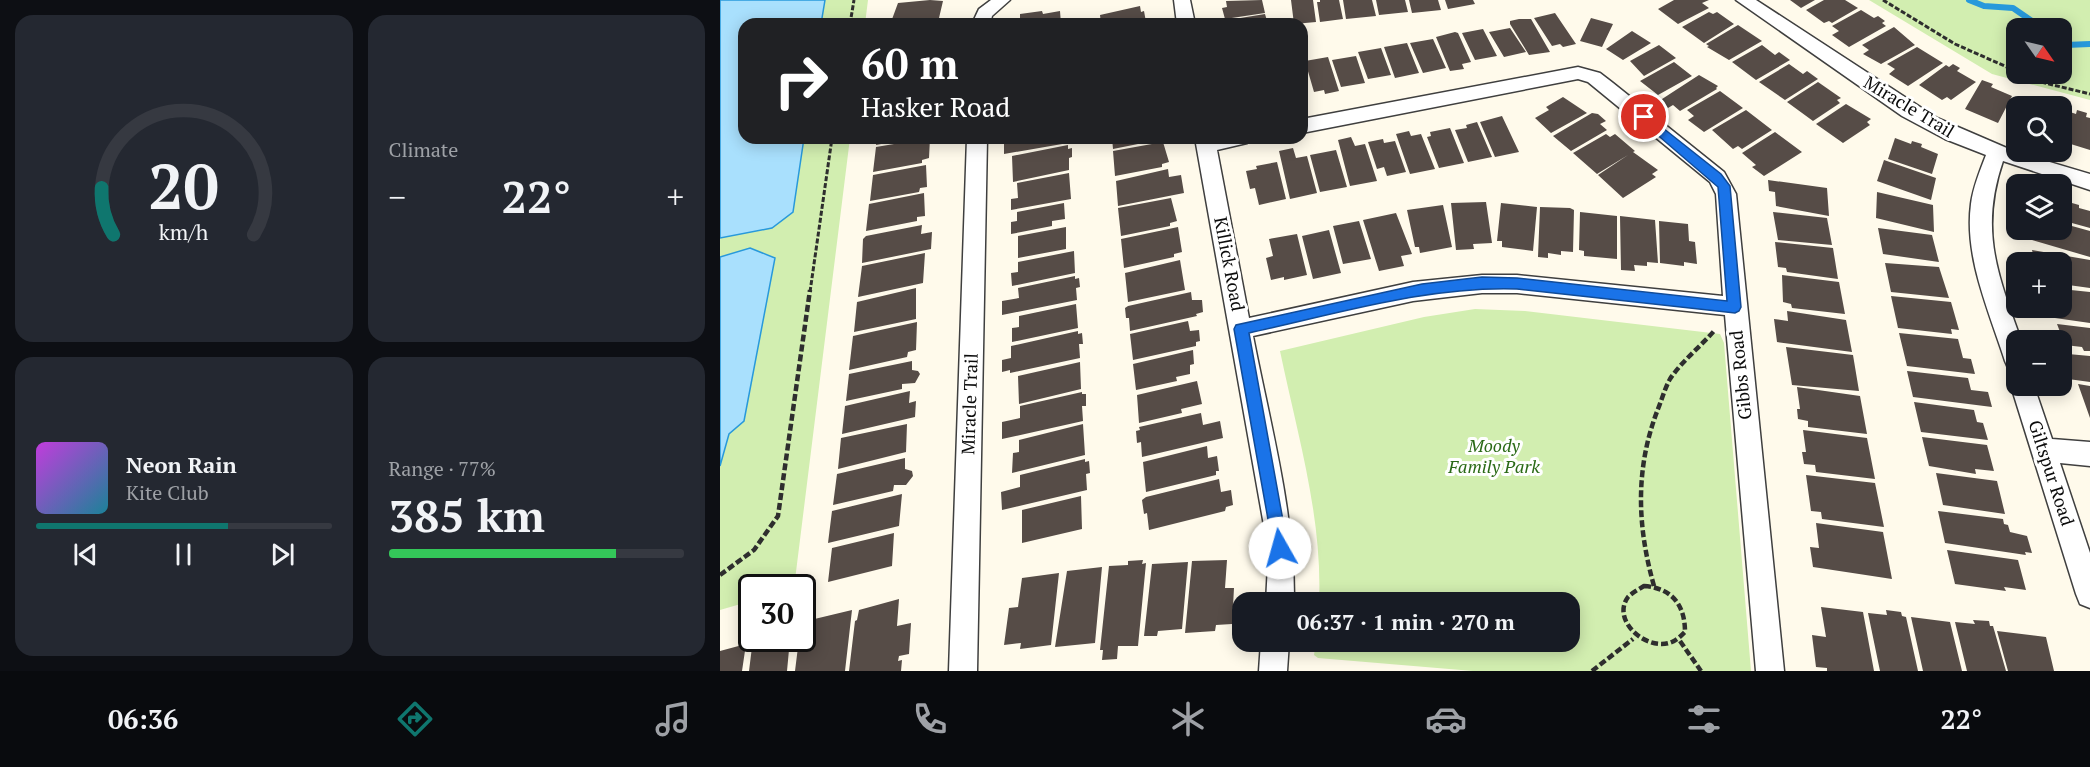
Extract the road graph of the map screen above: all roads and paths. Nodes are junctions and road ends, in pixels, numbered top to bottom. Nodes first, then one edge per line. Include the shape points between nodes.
1 (854, 0) edge
2 (1002, 0) edge
3 (1182, 0) edge
4 (1744, 0) edge
5 (1883, 0) edge
6 (851, 18) edge
7 (983, 18) edge
8 (1185, 18) edge
9 (2006, 67) edge
10 (2049, 84) edge
11 (2090, 94) edge
12 (1308, 125) edge
13 (831, 144) edge
14 (977, 144) edge
15 (1207, 144) edge
16 (1997, 152) junction
17 (2090, 182) edge
18 (1735, 307) junction
19 (1241, 329) junction
20 (2007, 330) edge
21 (1715, 331) dead end
22 (2026, 396) edge
23 (2043, 450) junction
24 (2090, 454) edge
25 (720, 575) edge
26 (1654, 586) junction
27 (1280, 592) edge
28 (2090, 594) edge
29 (1633, 639) junction
30 (1680, 641) junction
31 (1642, 646) dead end
32 (1663, 651) dead end
33 (1274, 652) edge
34 (963, 671) edge
35 (1273, 671) edge
36 (1592, 671) edge
37 (1701, 671) edge
38 (1770, 671) edge

1 - 6 path
2 - 7 street
3 - 8 street
4 - 16 street, Miracle Trail via 1922,119
5 - 9 path via 1955,44
10 - 11 path
12 - 18 street, Gibbs Road via 1558,76 1578,73 1594,77 1724,186
13 - 25 path via 778,516 753,552
14 - 34 street, Miracle Trail
15 - 19 street, Killick Road
16 - 17 street, Miracle Trail
16 - 20 street via 1981,205 1982,232 1987,266
18 - 19 street via 1482,282 1422,289
18 - 38 street, Gibbs Road
19 - 27 street, Killick Road via 1278,531
21 - 26 path via 1671,379 1651,422 1640,462 1643,553
22 - 23 street, Giltspur Road
23 - 24 street
23 - 28 street, Giltspur Road
26 - 29 path via 1644,586 1627,597 1623,617
26 - 30 path via 1672,594 1684,612 1685,632
29 - 31 path
29 - 36 path
30 - 32 path
30 - 37 path
33 - 35 street

